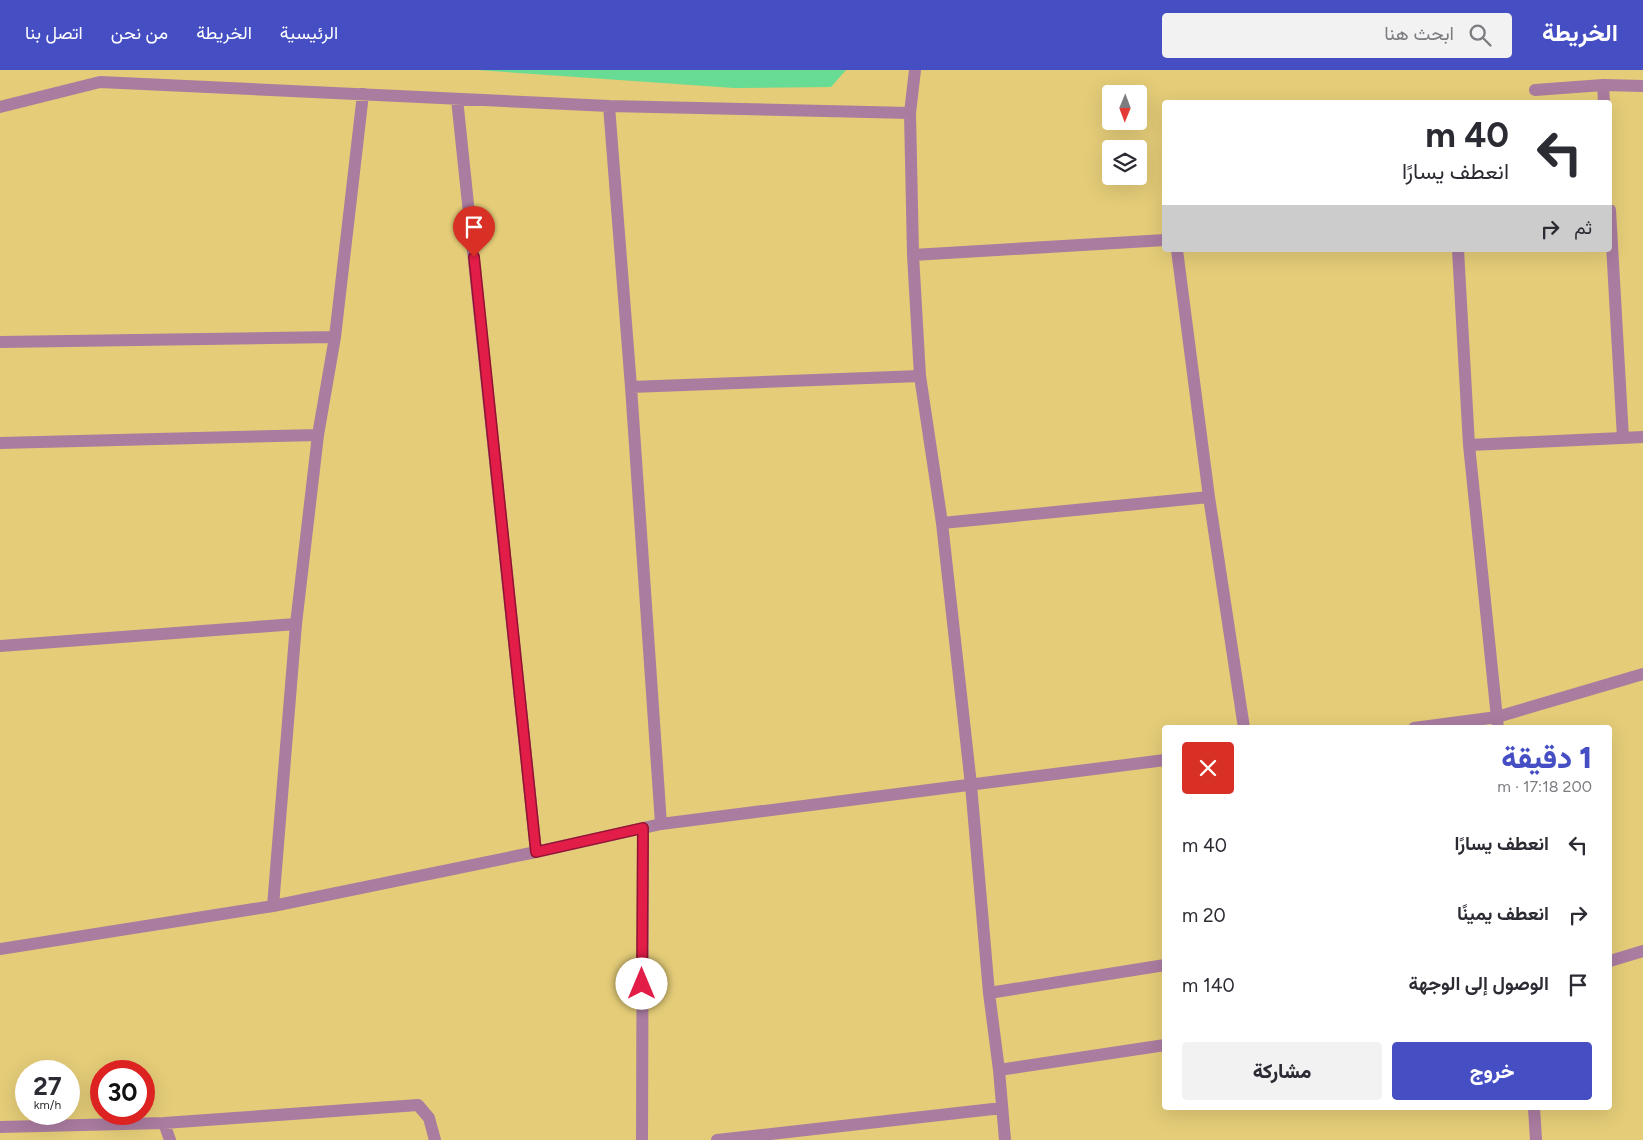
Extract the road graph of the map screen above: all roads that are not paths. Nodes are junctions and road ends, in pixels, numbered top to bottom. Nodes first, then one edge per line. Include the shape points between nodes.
1 (915, 70) edge
2 (98, 76) edge
3 (1603, 85) junction
4 (1643, 86) edge
5 (1534, 90) dead end
6 (363, 94) junction
7 (457, 99) junction
8 (1604, 100) edge
9 (609, 106) junction
10 (0, 107) edge
11 (910, 113) junction
12 (1162, 240) edge
13 (1612, 245) edge
14 (1176, 252) edge
15 (1458, 252) edge
16 (913, 256) junction
17 (335, 337) junction
18 (0, 342) edge
19 (920, 376) junction
20 (632, 387) junction
21 (318, 435) junction
22 (1643, 437) edge
23 (1623, 438) junction
24 (0, 443) edge
25 (1469, 445) junction
26 (1209, 498) junction
27 (942, 523) junction
28 (296, 624) junction
29 (0, 646) edge
30 (1643, 674) edge
31 (1497, 722) edge
32 (1244, 725) edge
33 (1456, 725) edge
34 (1162, 760) edge
35 (971, 785) junction
36 (661, 824) junction
37 (643, 828) junction
38 (536, 852) junction
39 (273, 906) junction
40 (0, 949) edge
41 (1643, 951) edge
42 (1612, 961) edge
43 (1162, 965) edge
44 (988, 993) junction
45 (1162, 1045) edge
46 (999, 1070) junction
47 (1002, 1108) junction
48 (1534, 1110) edge
49 (164, 1123) junction
50 (0, 1127) edge
51 (170, 1140) edge
52 (434, 1140) edge
53 (642, 1140) edge
54 (717, 1140) edge
55 (1005, 1140) edge
56 (1536, 1140) edge

1 - 11 street
2 - 6 street
2 - 10 street
3 - 4 street
3 - 5 street
3 - 8 street
6 - 7 street
6 - 17 street
7 - 9 street
7 - 38 street
9 - 11 street
9 - 20 street
11 - 16 street
12 - 16 street
13 - 23 street
14 - 26 street
15 - 25 street
16 - 19 street
17 - 18 street
17 - 21 street
19 - 20 street
19 - 27 street
20 - 36 street
21 - 24 street
21 - 28 street
22 - 23 street
23 - 25 street
25 - 31 street
26 - 27 street
26 - 32 street
27 - 35 street
28 - 29 street
28 - 39 street
30 - 31 street
31 - 33 street
34 - 35 street
35 - 36 street
35 - 44 street
36 - 37 street
37 - 38 street
37 - 53 street
38 - 39 street
39 - 40 street
41 - 42 street
43 - 44 street
44 - 46 street
45 - 46 street
46 - 47 street
47 - 54 street
47 - 55 street
48 - 56 street
49 - 50 street
49 - 51 street
49 - 52 street via 418,1105 429,1118

